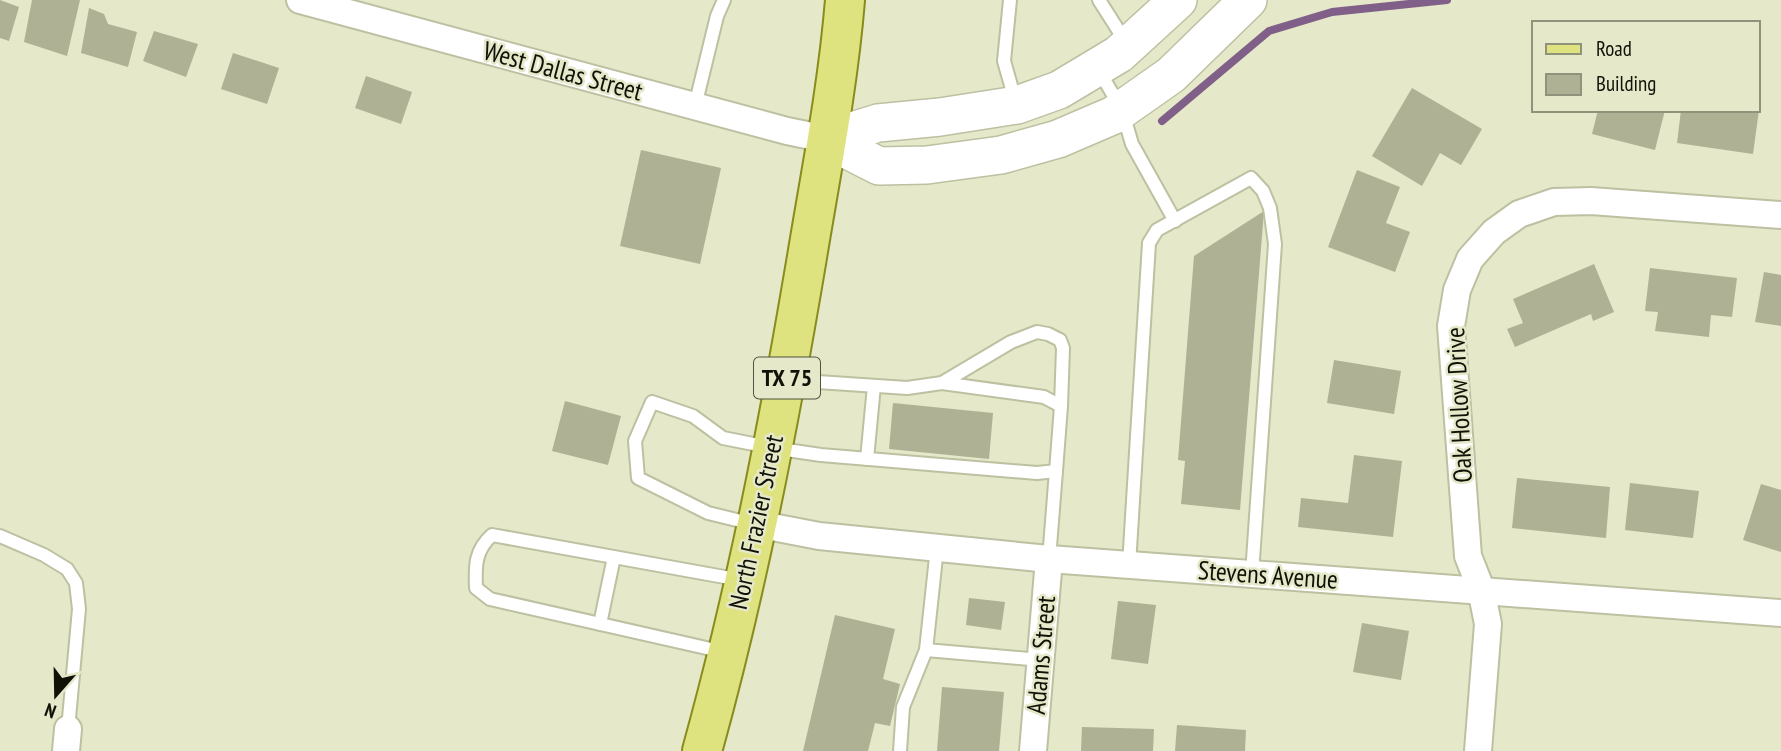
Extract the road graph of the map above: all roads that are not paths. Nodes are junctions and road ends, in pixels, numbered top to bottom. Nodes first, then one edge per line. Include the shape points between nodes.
1 (300, 0) edge
2 (724, 0) edge
3 (845, 0) edge
4 (1010, 0) edge
5 (1099, 0) edge
6 (1178, 0) edge
7 (1248, 0) edge
8 (330, 4) edge
9 (1128, 46) junction
10 (1097, 67) junction
11 (695, 106) junction
12 (1017, 106) junction
13 (1122, 110) junction
14 (827, 139) junction
15 (1781, 215) edge
16 (1175, 221) junction
17 (786, 380) junction
18 (942, 383) junction
19 (874, 386) junction
20 (1061, 406) junction
21 (773, 448) junction
22 (867, 459) junction
23 (1056, 471) junction
24 (757, 524) junction
25 (0, 536) edge
26 (937, 548) junction
27 (614, 557) junction
28 (1049, 559) junction
29 (1129, 565) junction
30 (1252, 574) junction
31 (744, 581) junction
32 (1481, 589) junction
33 (1781, 613) edge
34 (600, 624) junction
35 (926, 650) junction
36 (728, 653) junction
37 (1041, 660) junction
38 (67, 740) edge
39 (702, 751) edge
40 (901, 751) edge
41 (1033, 751) edge
42 (1478, 751) edge

1 - 8 street, West Dallas Street
2 - 11 lane
3 - 14 main road, North Frazier Street / TX 75
4 - 12 lane via 1004,61
5 - 9 lane
6 - 9 street, West Dallas Street
7 - 13 street, West Dallas Street via 1171,75
8 - 11 street, West Dallas Street
9 - 10 street, West Dallas Street
10 - 12 street, West Dallas Street via 1059,90
10 - 13 lane
11 - 14 street, West Dallas Street
12 - 14 street, West Dallas Street via 878,123
13 - 14 street, West Dallas Street via 1058,139 1001,155 927,165 879,166
13 - 16 lane via 1132,145
14 - 17 main road, North Frazier Street / TX 75
15 - 32 street, Oak Hollow Drive via 1554,202 1519,214 1494,232 1470,259 1457,290 1451,326 1468,556
16 - 29 lane via 1157,230 1149,243
16 - 30 lane via 1251,178 1264,191 1270,208 1275,244
17 - 19 lane
17 - 21 main road, North Frazier Street / TX 75
18 - 19 lane
18 - 20 lane via 1044,397
18 - 20 lane via 1012,342 1037,332 1048,334 1060,340 1063,348
19 - 22 lane
20 - 23 lane
21 - 22 lane
21 - 24 main road, North Frazier Street / TX 75
21 - 24 lane via 723,438 693,416 652,402 635,441 638,478 708,513
22 - 23 lane via 1037,474
23 - 28 lane
24 - 26 street, Stevens Avenue via 819,536
24 - 31 main road, North Frazier Street / TX 75
25 - 38 lane via 67,569 76,583 79,609
26 - 28 street, Stevens Avenue
26 - 35 lane
27 - 31 lane
27 - 34 lane
27 - 34 lane via 492,535 475,563 476,587 490,599
28 - 29 street, Stevens Avenue
28 - 37 street, Adams Street
29 - 30 street, Stevens Avenue
30 - 32 street, Stevens Avenue
31 - 36 main road, North Frazier Street / TX 75
32 - 33 street, Stevens Avenue
32 - 42 street, Oak Hollow Drive via 1488,624
34 - 36 lane
35 - 37 lane
35 - 40 lane via 903,707
36 - 39 main road, North Frazier Street / TX 75
37 - 41 street, Adams Street

